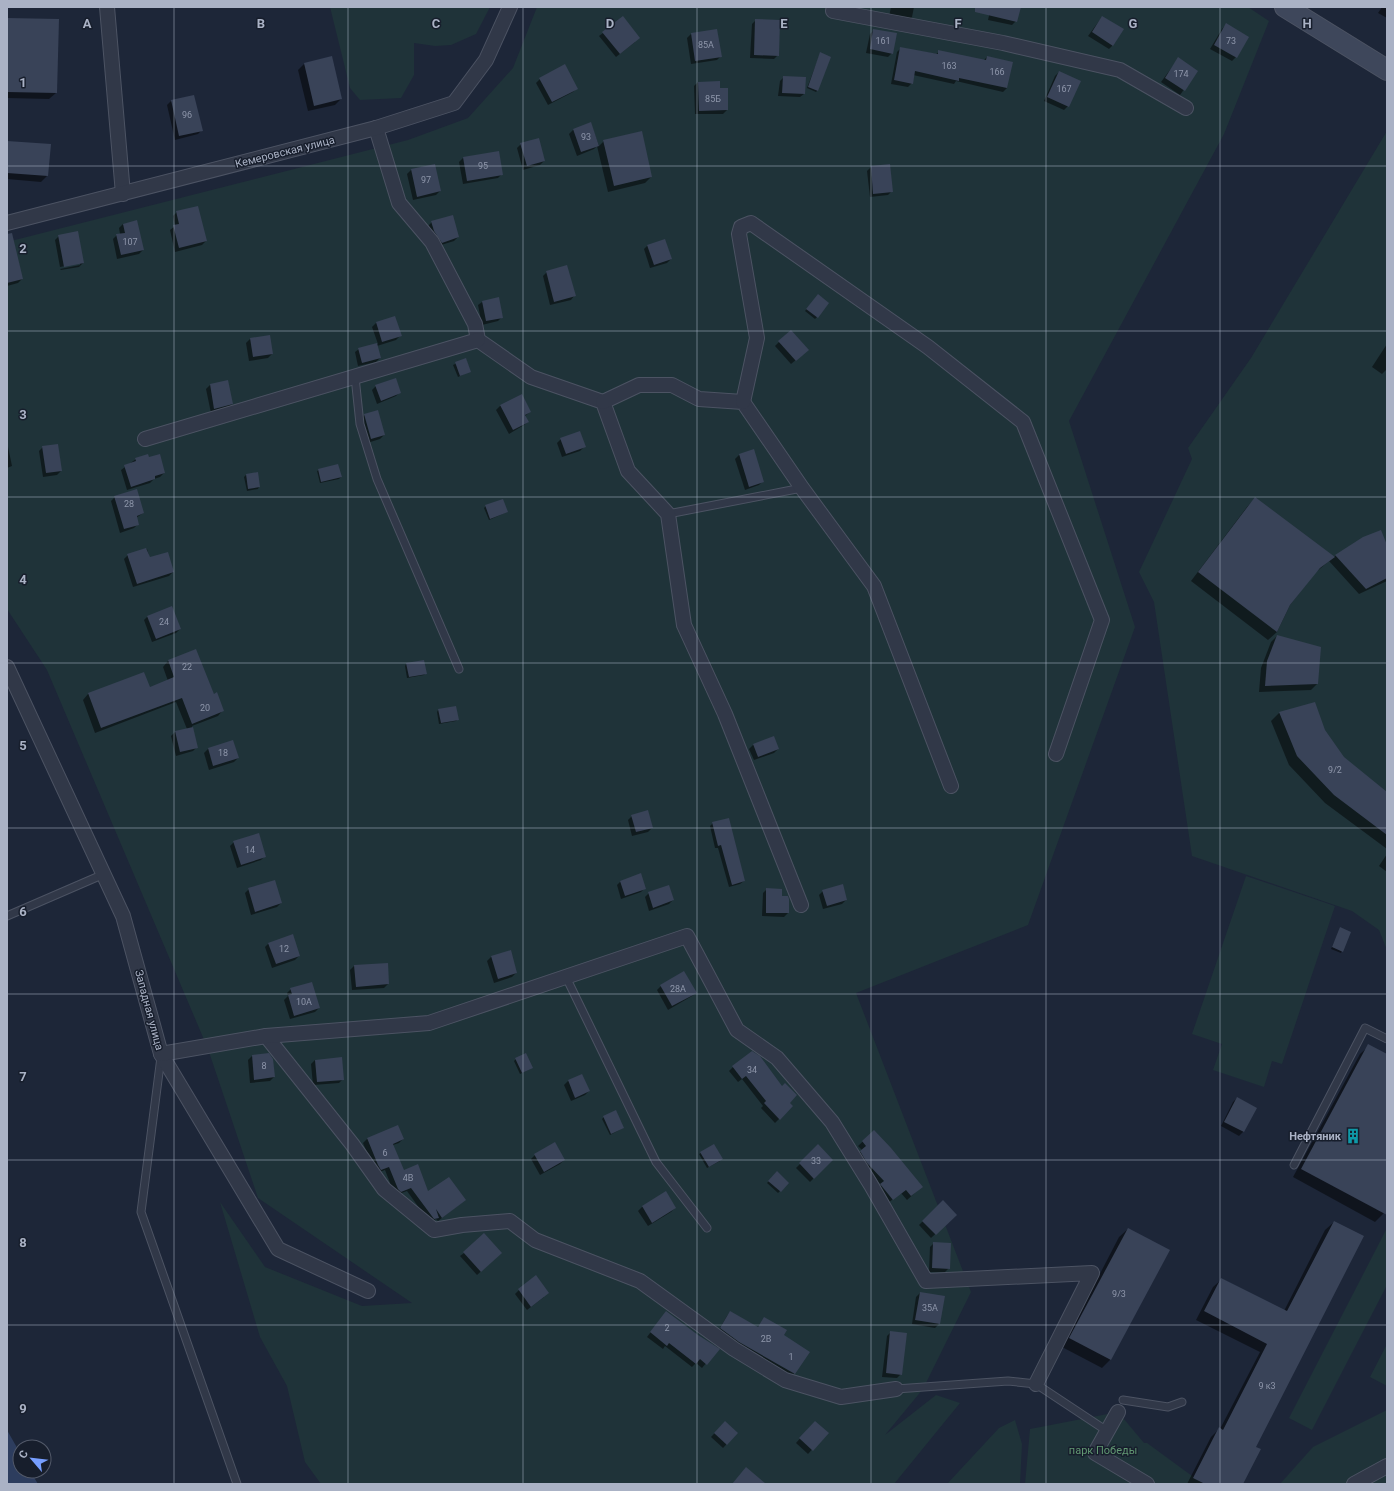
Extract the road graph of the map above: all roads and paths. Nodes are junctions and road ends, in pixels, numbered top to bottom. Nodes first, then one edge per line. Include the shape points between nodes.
1 (107, 7) edge
2 (510, 7) edge
3 (834, 7) edge
4 (1285, 7) edge
5 (1387, 70) edge
6 (1186, 108) dead end
7 (376, 128) junction
8 (123, 194) junction
9 (7, 223) edge
10 (478, 340) junction
11 (355, 377) junction
12 (603, 402) junction
13 (743, 402) junction
14 (145, 439) dead end
15 (802, 488) junction
16 (668, 514) junction
17 (7, 667) edge
18 (459, 669) dead end
19 (1056, 754) dead end
20 (951, 786) dead end
21 (104, 874) junction
22 (801, 906) dead end
23 (7, 916) edge
24 (566, 977) junction
25 (266, 1036) junction
26 (1387, 1039) edge
27 (161, 1054) junction
28 (1294, 1165) dead end
29 (707, 1228) dead end
30 (368, 1291) dead end
31 (1036, 1384) junction
32 (896, 1389) joint
33 (1182, 1402) dead end
34 (1121, 1406) joint
35 (1106, 1432) junction
36 (1387, 1466) edge
37 (237, 1484) edge
38 (1147, 1484) edge
39 (1354, 1484) edge

1 - 8 street
2 - 7 street, Кемеровская улица via 486,60 454,103
3 - 6 street via 833,11 1003,43 1120,70
4 - 5 main road
7 - 8 street, Кемеровская улица
7 - 10 street via 399,203 432,242 475,324
8 - 9 street, Кемеровская улица
10 - 11 street
10 - 12 street via 532,377
11 - 14 street
11 - 18 lane via 360,424 377,479
12 - 13 street via 639,385 672,385 700,400
12 - 16 street via 628,471
13 - 15 street
13 - 19 street via 757,338 739,234 741,227 751,223 928,347 1023,422 1102,620
15 - 16 lane
15 - 20 street via 874,586
16 - 22 street via 684,625 725,714
17 - 21 street, Западная улица
21 - 23 lane
21 - 27 street, Западная улица via 123,916
24 - 25 street via 430,1023
24 - 29 lane via 656,1162
24 - 31 street via 687,936 737,1030 777,1058 832,1122 926,1281 1092,1273
25 - 27 street
25 - 32 street via 352,1144 384,1189 434,1230 510,1221 535,1240 640,1282 734,1349 785,1380 841,1397
26 - 28 lane via 1365,1028
27 - 30 street, Западная улица via 278,1249
27 - 37 lane via 141,1212
31 - 32 lane via 1008,1381
31 - 35 lane
33 - 34 lane via 1168,1407
34 - 35 street
35 - 38 street via 1095,1454
36 - 39 street

